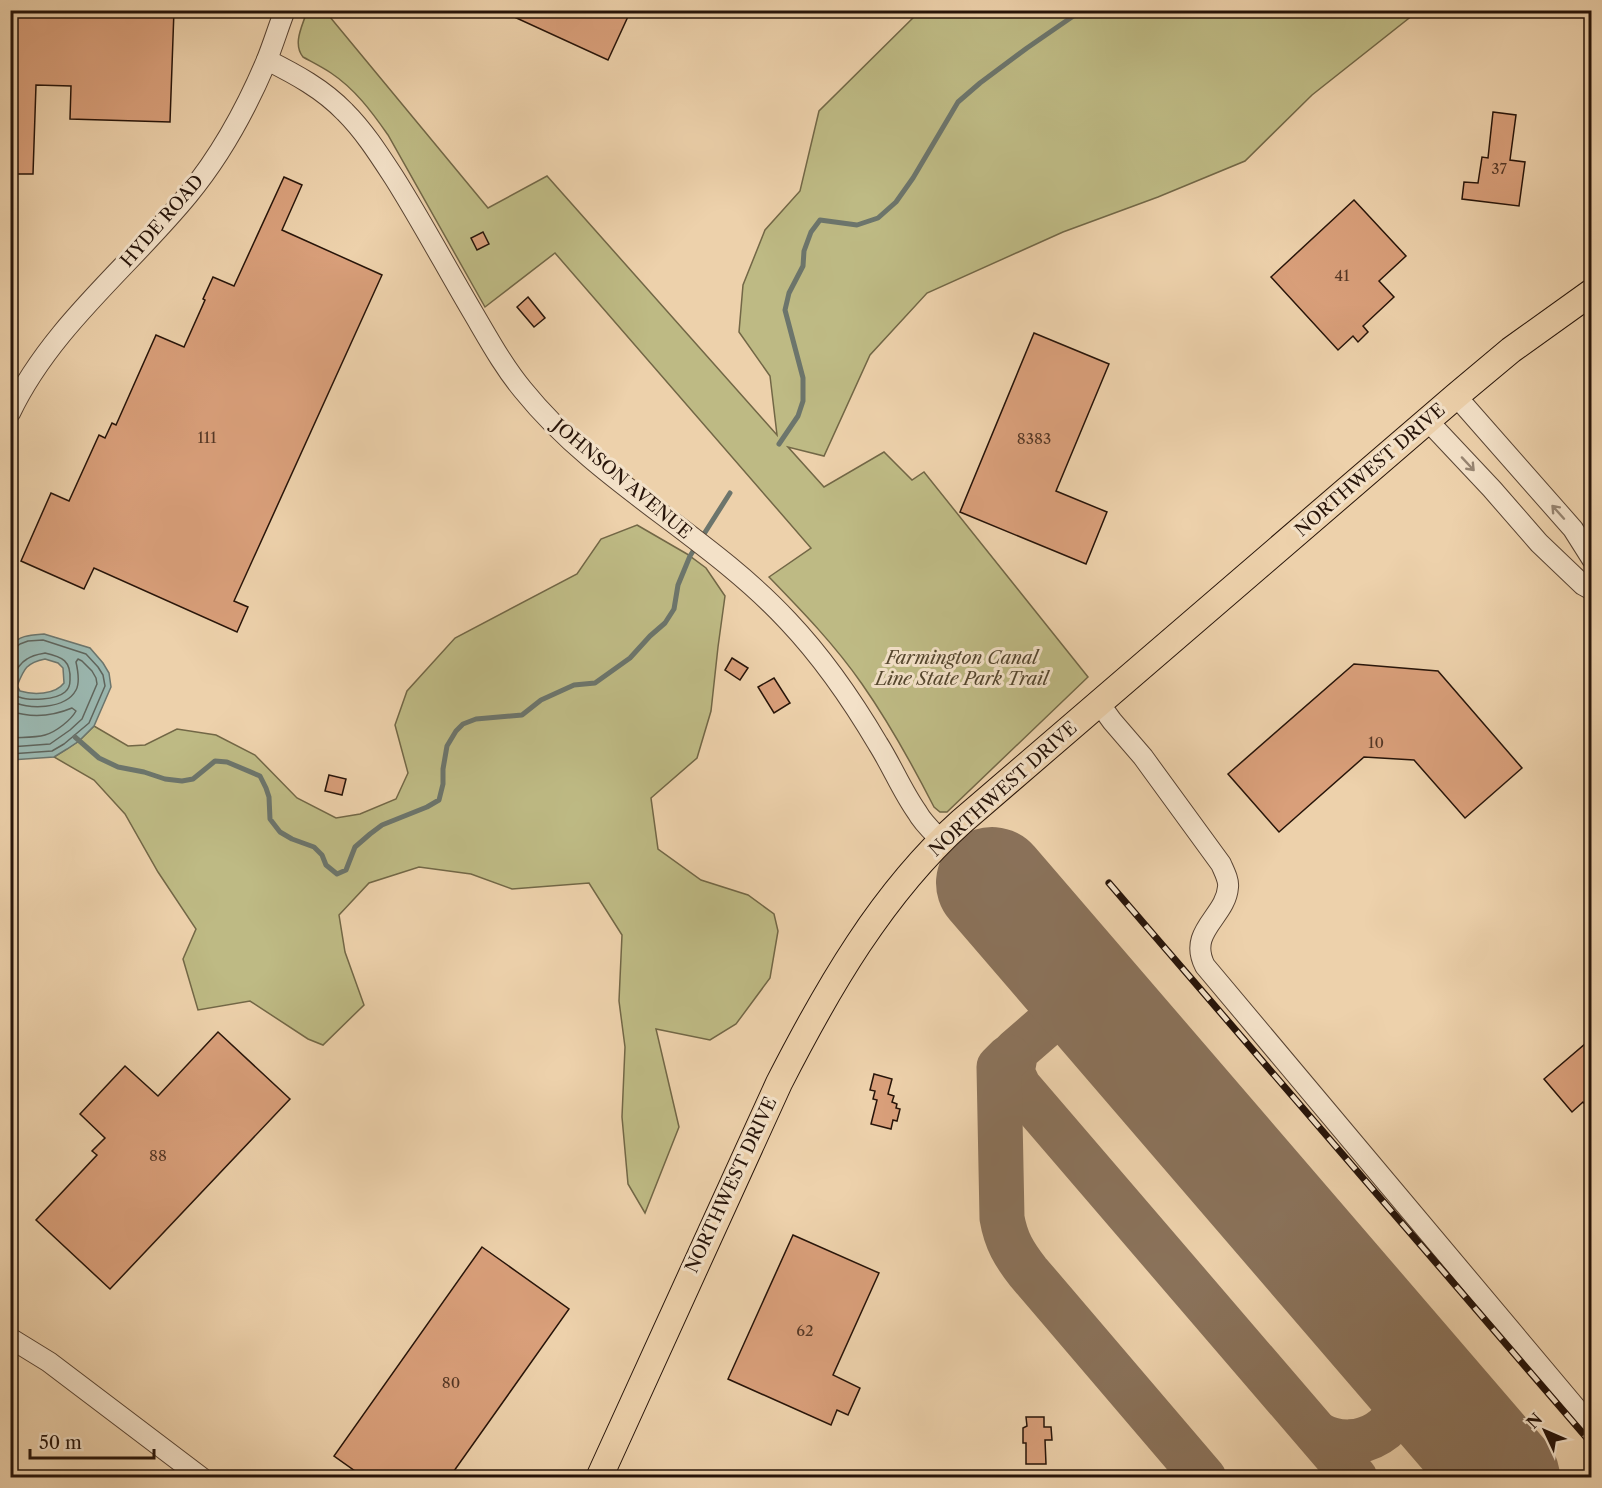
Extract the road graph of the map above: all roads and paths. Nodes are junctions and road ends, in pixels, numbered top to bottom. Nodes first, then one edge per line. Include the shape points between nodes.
1 (285, 10) edge
2 (267, 60) junction
3 (1592, 292) edge
4 (1456, 396) junction
5 (10, 413) edge
6 (1428, 421) junction
7 (1592, 559) edge
8 (1592, 590) edge
9 (1099, 703) junction
10 (940, 840) junction
11 (10, 1338) edge
12 (1592, 1426) edge
13 (202, 1478) edge
14 (599, 1478) edge

1 - 2 street, HYDE ROAD
2 - 5 street, HYDE ROAD via 235,126 205,173 64,332
2 - 10 street, JOHNSON AVENUE via 325,93 364,132 508,370 541,411 586,453 764,597 811,647 859,712 917,813
3 - 4 main road, NORTHWEST DRIVE via 1511,350
4 - 6 main road, NORTHWEST DRIVE
7 -> 4 street via 1573,529
6 -> 8 street via 1539,543
6 - 9 main road, NORTHWEST DRIVE
9 - 10 main road, NORTHWEST DRIVE
9 - 12 street via 1221,864 1229,884 1201,943 1200,957 1205,966
10 - 14 main road, NORTHWEST DRIVE via 877,918 812,1019 741,1162
11 - 13 street via 49,1362

